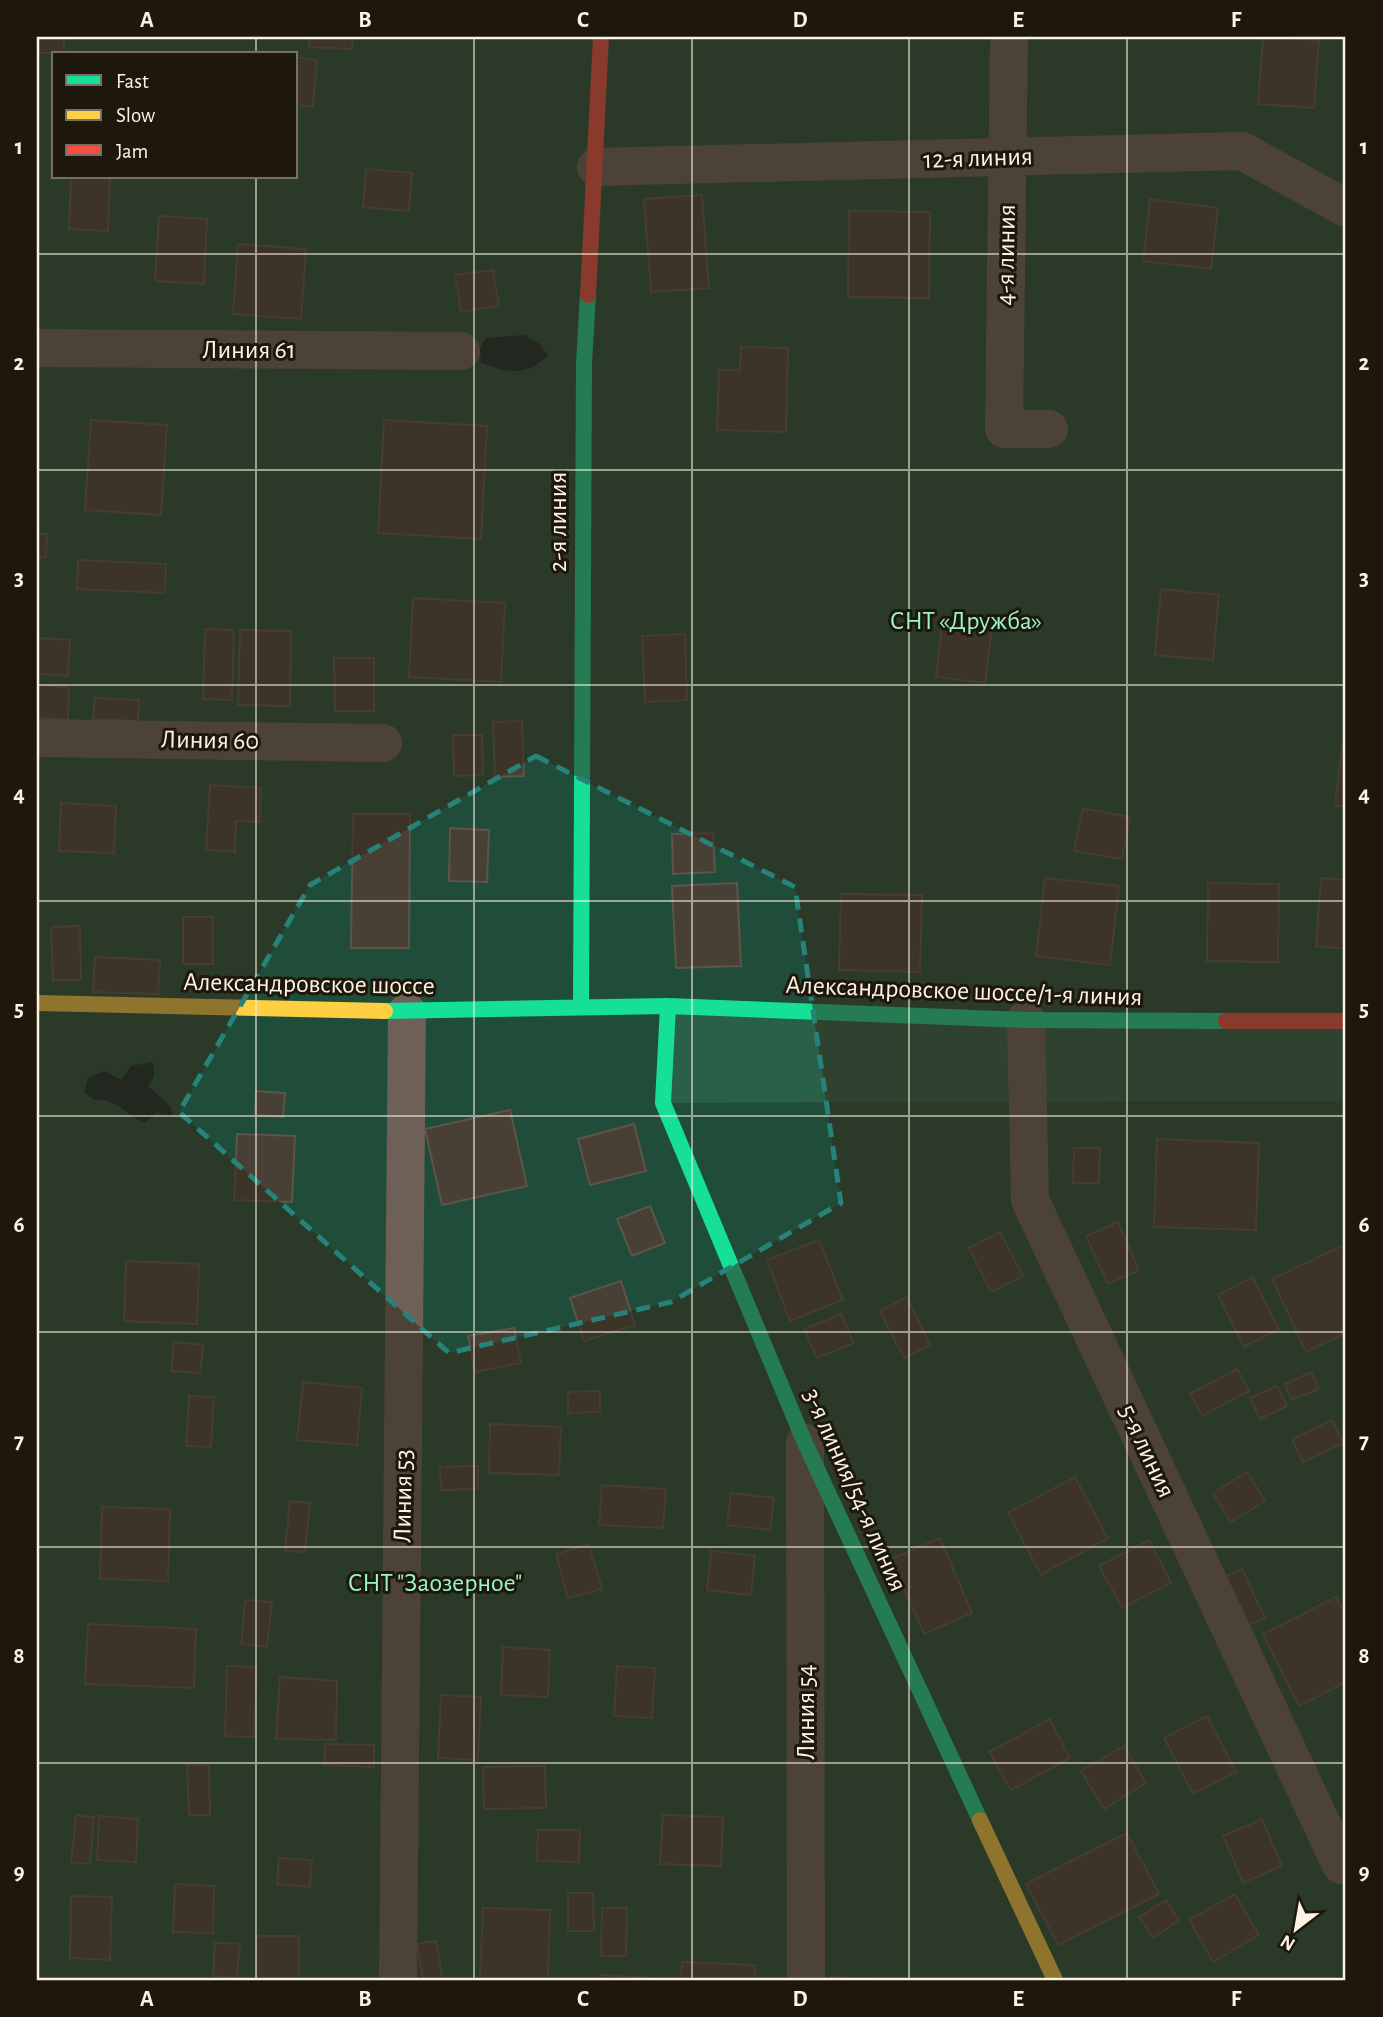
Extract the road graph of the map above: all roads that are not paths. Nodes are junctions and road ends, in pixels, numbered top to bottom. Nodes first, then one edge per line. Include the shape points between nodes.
1 (601, 37) edge
2 (1009, 37) edge
3 (1007, 158) junction
4 (596, 167) junction
5 (1346, 208) edge
6 (37, 348) edge
7 (461, 351) dead end
8 (1049, 429) dead end
9 (37, 738) edge
10 (383, 743) dead end
11 (37, 1003) edge
12 (668, 1006) junction
13 (581, 1007) junction
14 (407, 1012) junction
15 (1026, 1020) junction
16 (1346, 1021) edge
17 (805, 1443) junction
18 (1344, 1864) edge
19 (398, 1980) edge
20 (806, 1980) edge
21 (1055, 1980) edge

1 - 4 street, 2-я линия
2 - 3 street, 4-я линия
3 - 4 street, 12-я линия
3 - 5 street, 12-я линия via 1242,151
3 - 8 street, 4-я линия via 1004,429
4 - 13 street, 2-я линия via 584,362
6 - 7 street, Линия 61
9 - 10 street, Линия 60
11 - 14 street, Александровское шоссе
12 - 13 street, Александровское шоссе/1-я линия
12 - 15 street, Александровское шоссе/1-я линия
12 - 17 street, 3-я линия/54-я линия via 663,1103
13 - 14 street, Александровское шоссе
14 - 19 street, Линия 53
15 - 16 street, Александровское шоссе/1-я линия
15 - 18 street, 5-я линия via 1030,1200
17 - 20 street, Линия 54
17 - 21 street, 3-я линия/54-я линия

